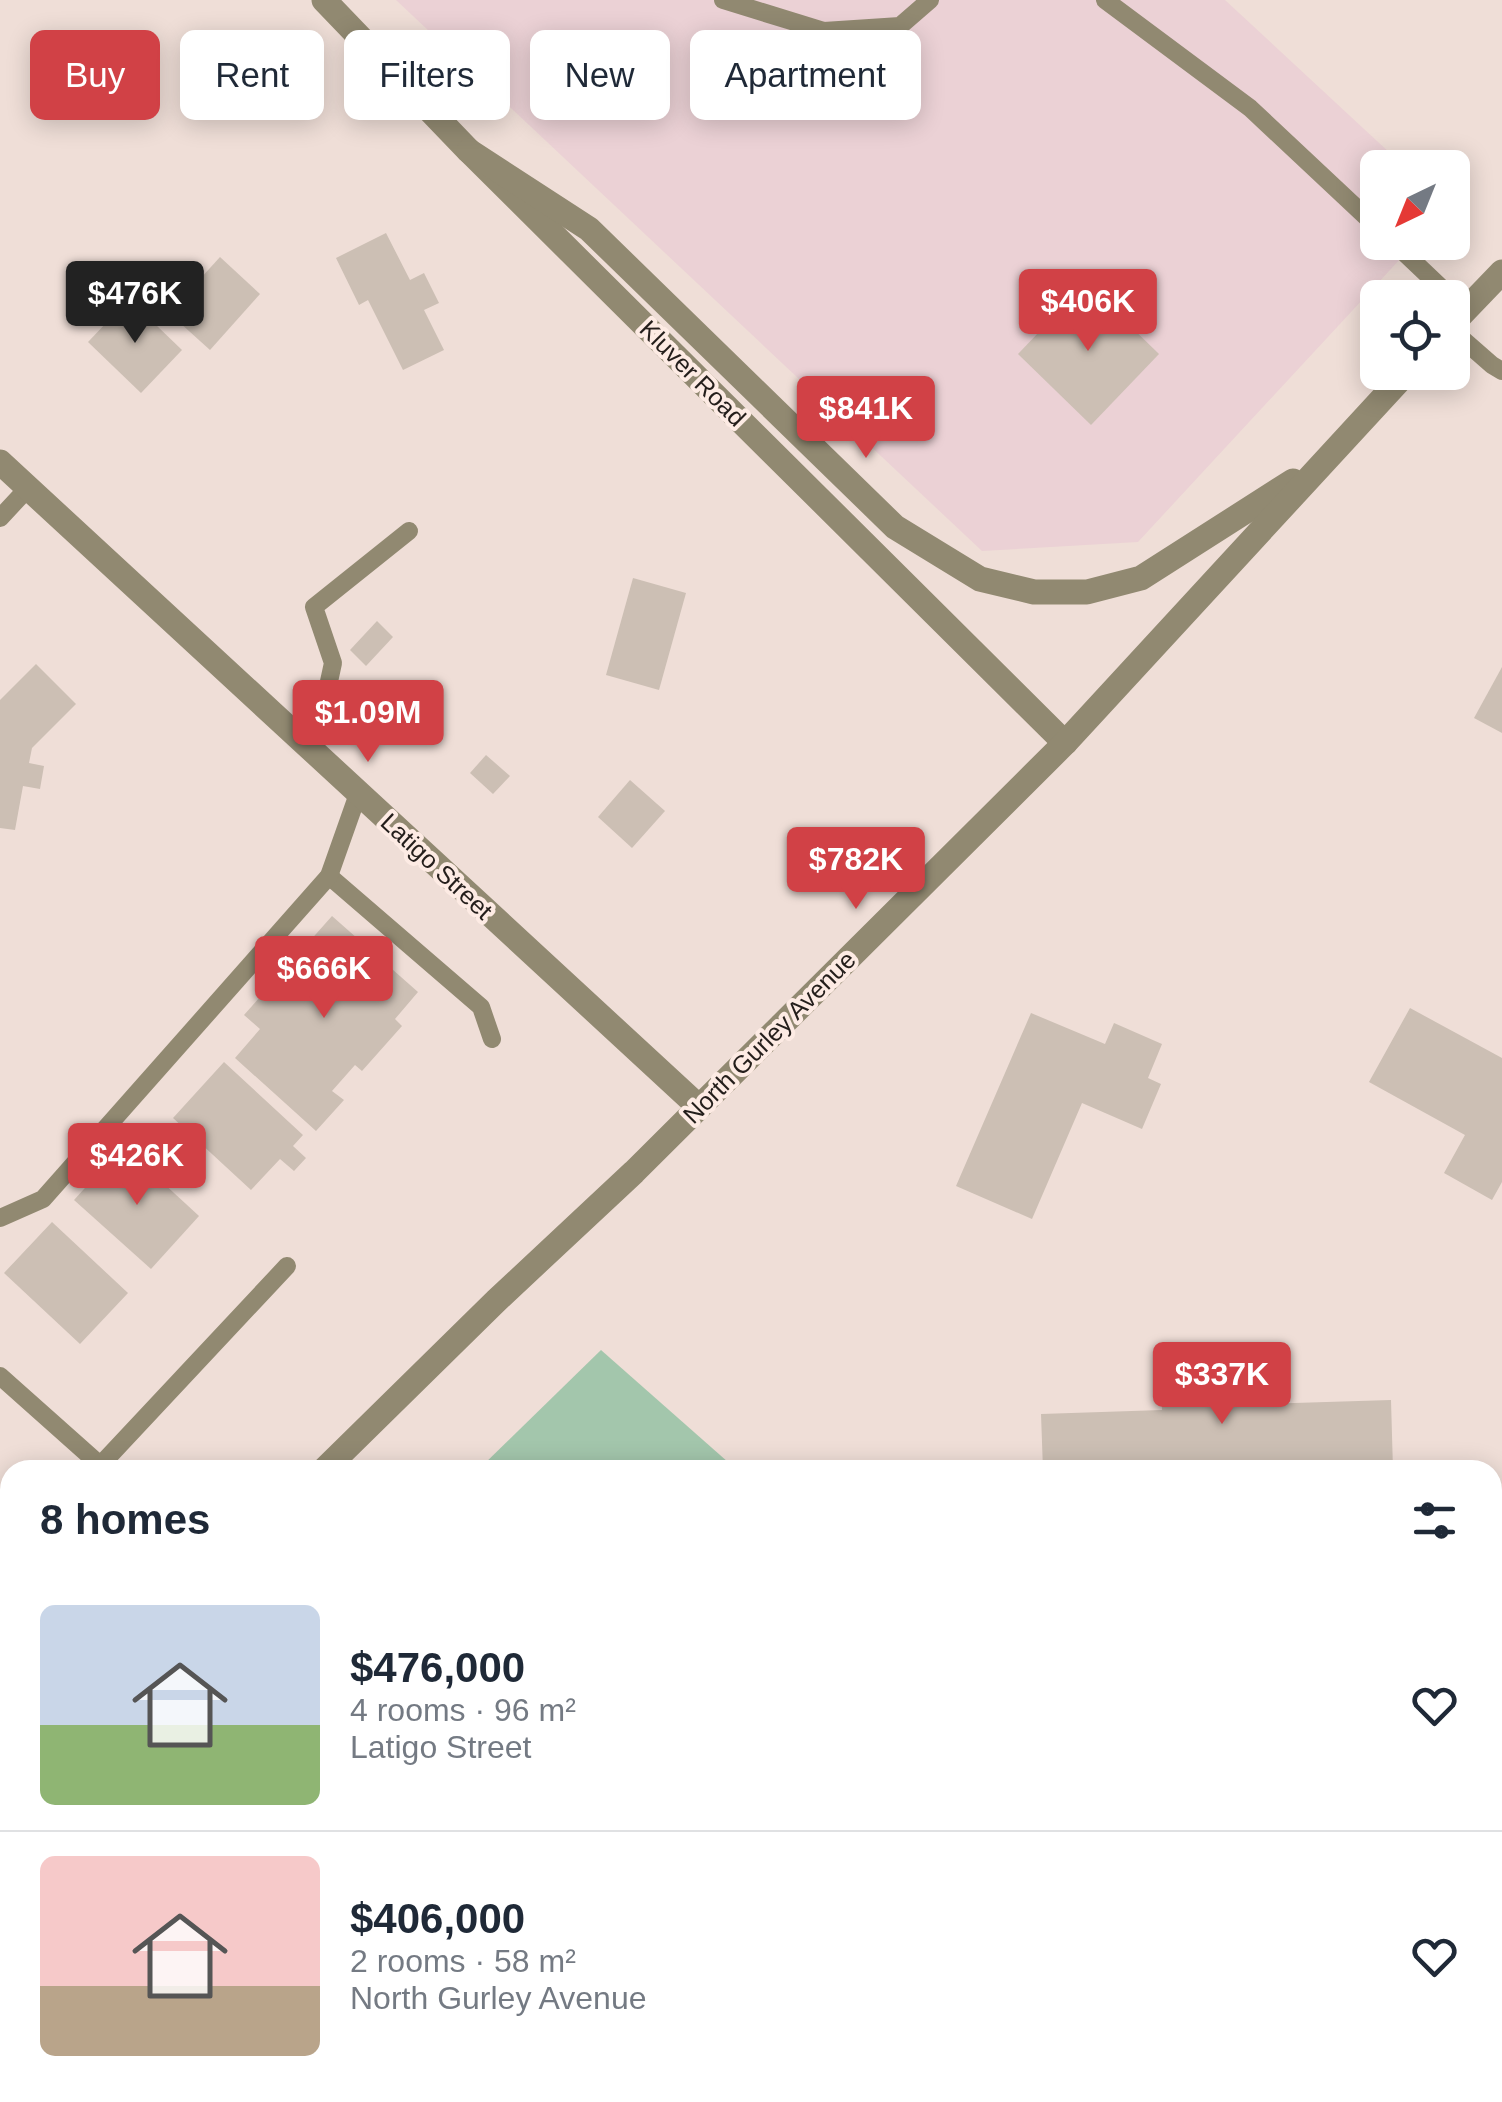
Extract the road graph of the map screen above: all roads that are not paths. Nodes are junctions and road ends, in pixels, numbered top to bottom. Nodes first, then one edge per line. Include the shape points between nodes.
1 (324, 0) edge
2 (723, 0) edge
3 (930, 0) edge
4 (1105, 0) edge
5 (470, 151) junction
6 (1360, 211) edge
7 (1410, 260) edge
8 (1502, 272) edge
9 (1427, 280) edge
10 (1470, 299) edge
11 (1470, 334) edge
12 (1502, 371) edge
13 (1390, 390) edge
14 (0, 462) edge
15 (1322, 462) junction
16 (28, 488) junction
17 (0, 518) edge
18 (409, 531) dead end
19 (295, 734) junction
20 (1065, 743) junction
21 (358, 794) junction
22 (330, 876) junction
23 (492, 1039) dead end
24 (699, 1107) junction
25 (0, 1218) edge
26 (286, 1266) dead end
27 (0, 1376) edge
28 (89, 1460) edge
29 (105, 1460) edge
30 (334, 1460) edge

1 - 5 street, Kluver Road
2 - 3 lane via 824,31 900,26
4 - 6 lane via 1250,108
5 - 15 street via 589,230 895,527 980,579 1034,592 1088,592 1141,578
5 - 20 street, Kluver Road
7 - 9 lane
8 - 10 street
11 - 12 lane
13 - 15 street, North Gurley Avenue
14 - 16 street, Latigo Street
15 - 20 street, North Gurley Avenue
16 - 17 lane
16 - 19 street, Latigo Street
18 - 19 lane via 314,607 333,663 326,700
19 - 21 street, Latigo Street
20 - 24 street, North Gurley Avenue
21 - 22 lane
21 - 24 street, Latigo Street
22 - 23 lane via 481,1007
22 - 25 lane via 42,1199
24 - 30 street, North Gurley Avenue
26 - 29 lane
27 - 28 lane

